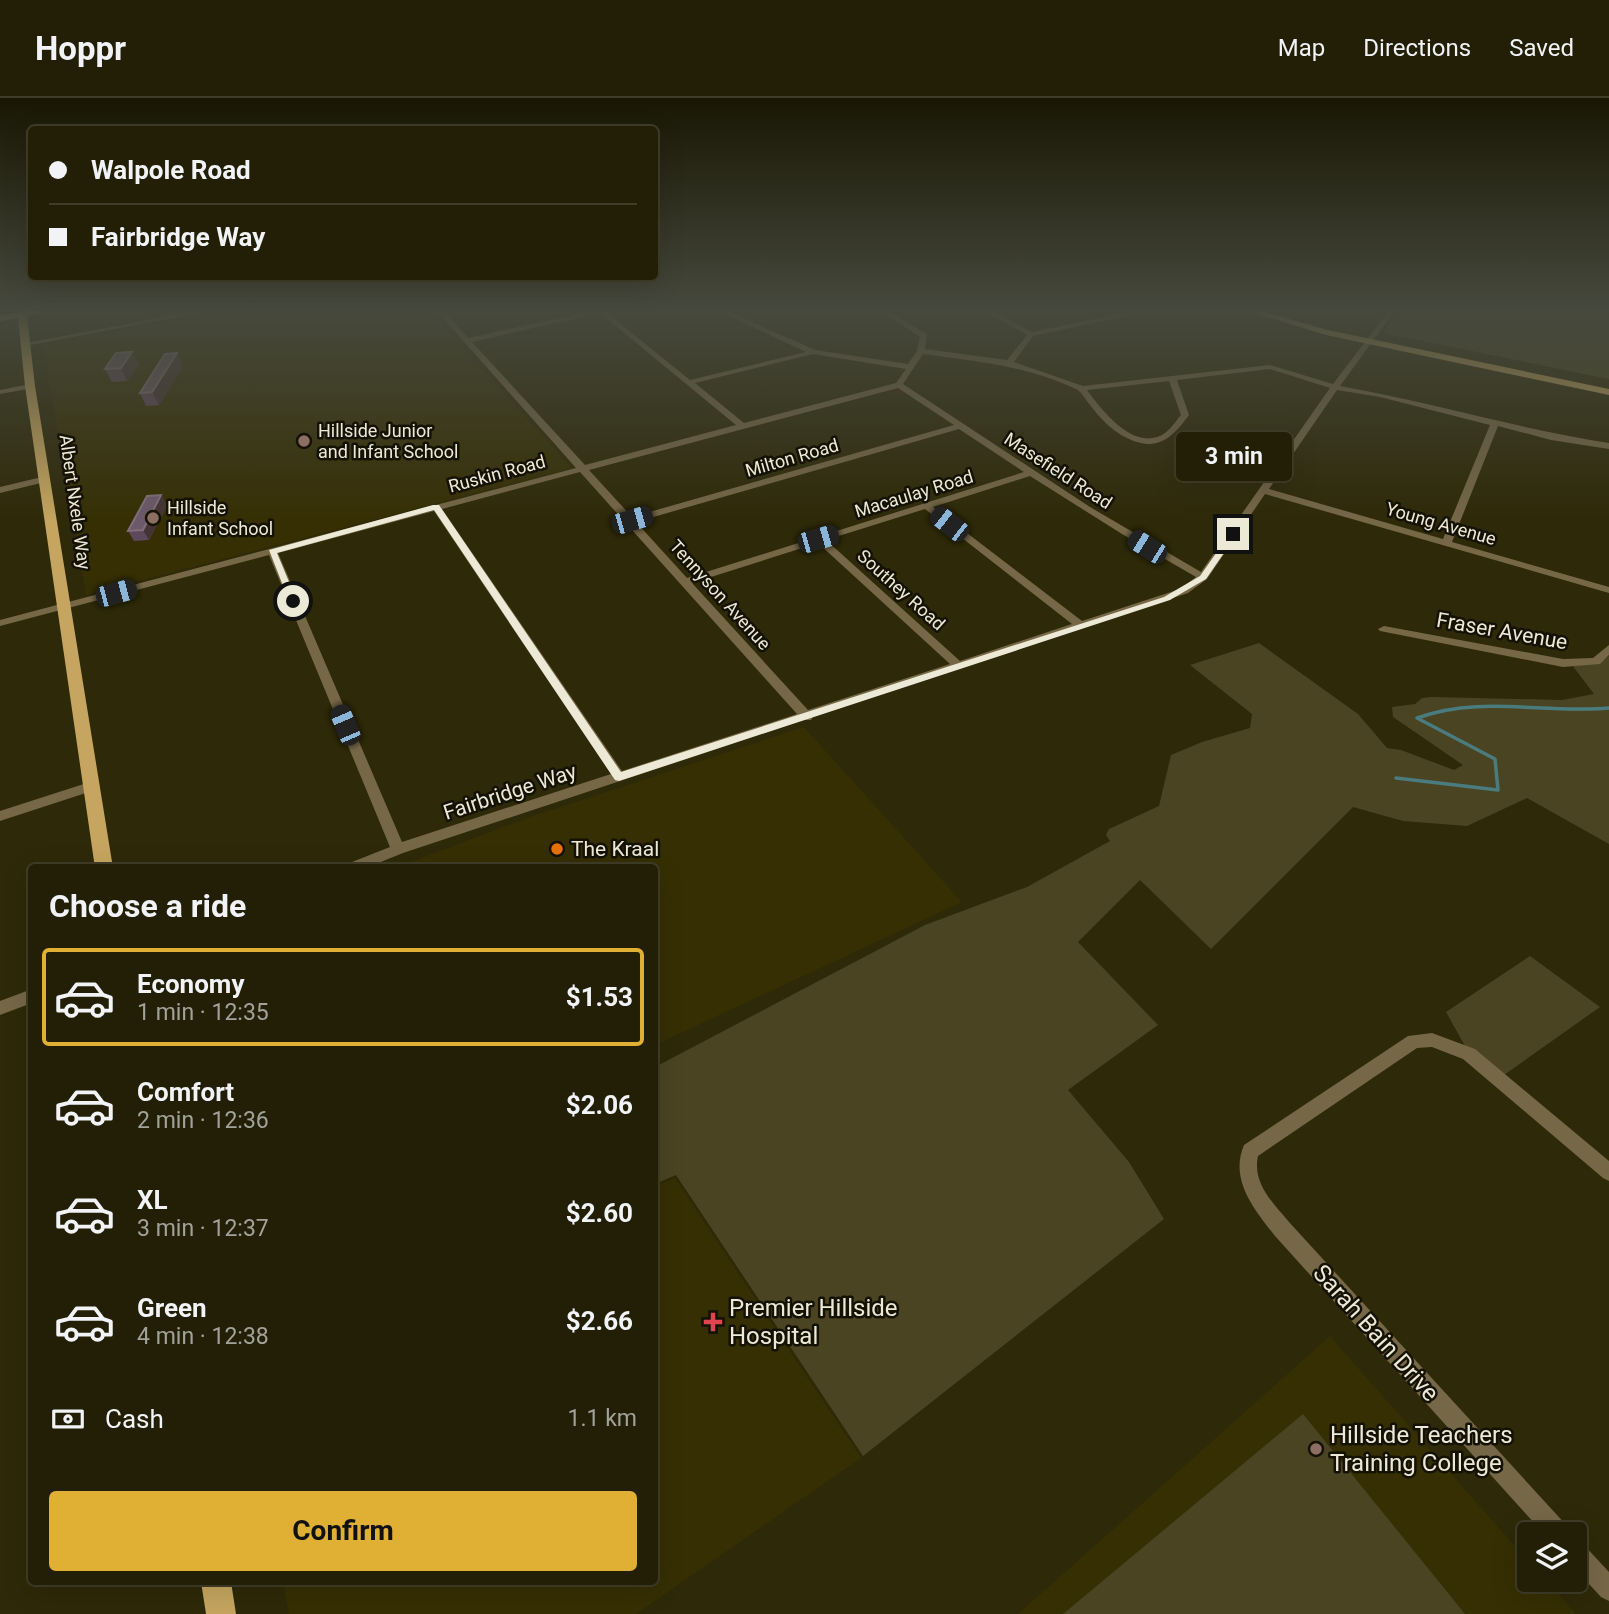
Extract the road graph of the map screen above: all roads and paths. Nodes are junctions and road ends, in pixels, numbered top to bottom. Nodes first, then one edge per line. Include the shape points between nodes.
1 (29, 380) edge
2 (502, 380) edge
3 (688, 380) edge
4 (700, 380) edge
5 (902, 380) edge
6 (1058, 380) edge
7 (1150, 380) edge
8 (1173, 380) edge
9 (1311, 380) edge
10 (1340, 380) edge
11 (1552, 380) edge
12 (691, 382) junction
13 (899, 385) junction
14 (30, 386) junction
15 (1335, 387) junction
16 (1082, 388) junction
17 (0, 392) edge
18 (1609, 392) edge
19 (1495, 423) junction
20 (741, 425) junction
21 (961, 426) junction
22 (1609, 446) edge
23 (584, 468) junction
24 (1030, 473) junction
25 (46, 479) junction
26 (0, 490) edge
27 (1264, 491) junction
28 (436, 507) junction
29 (928, 507) junction
30 (632, 520) junction
31 (818, 539) junction
32 (1446, 543) junction
33 (272, 551) junction
34 (1203, 578) junction
35 (687, 581) junction
36 (1609, 590) edge
37 (64, 606) junction
38 (0, 623) edge
39 (1082, 626) junction
40 (1384, 629) dead end
41 (1609, 649) edge
42 (959, 666) junction
43 (807, 717) junction
44 (619, 777) junction
45 (90, 787) junction
46 (0, 816) edge
47 (398, 849) junction
48 (103, 864) edge
49 (362, 864) edge
50 (28, 998) edge
51 (0, 1008) edge
52 (1609, 1172) edge
53 (1548, 1522) edge
54 (1587, 1565) edge
55 (216, 1585) edge
56 (1609, 1589) edge
57 (221, 1614) edge

1 - 14 main road, Albert Nxele Way
2 - 23 street, Tennyson Avenue
3 - 12 street
4 - 12 street
5 - 13 street
6 - 16 street
7 - 16 street
8 - 16 street via 1185,415 1159,440 1138,439 1109,424
9 - 15 street
10 - 15 street, Fairbridge Way
11 - 18 main road
12 - 20 street
13 - 20 street, Ruskin Road
13 - 21 street, Masefield Road
14 - 17 street
14 - 25 main road, Albert Nxele Way
15 - 19 street
15 - 27 street, Fairbridge Way
19 - 22 street
19 - 32 street
20 - 23 street, Ruskin Road
21 - 24 street, Masefield Road
21 - 30 street, Milton Road
23 - 28 street, Ruskin Road
23 - 30 street, Tennyson Avenue
24 - 29 street, Macaulay Road
24 - 34 street, Masefield Road
25 - 26 street
25 - 37 main road, Albert Nxele Way
27 - 32 street, Young Avenue
27 - 34 street, Fairbridge Way
28 - 33 street, Ruskin Road
28 - 44 street
29 - 31 street, Macaulay Road
29 - 39 street
30 - 35 street, Tennyson Avenue
31 - 35 street, Macaulay Road
31 - 42 street, Southey Road
32 - 36 street, Young Avenue
33 - 37 street, Ruskin Road
33 - 47 street
34 - 39 street, Fairbridge Way via 1167,598
35 - 43 street, Tennyson Avenue
37 - 38 street, Ruskin Road
37 - 45 main road, Albert Nxele Way
39 - 42 street, Fairbridge Way
40 - 41 street, Fraser Avenue via 1563,663 1596,661
42 - 43 street, Fairbridge Way
43 - 44 street, Fairbridge Way
44 - 47 street, Fairbridge Way
45 - 46 street
45 - 48 main road, Albert Nxele Way
47 - 49 street, Fairbridge Way
50 - 51 street
52 - 53 street, Sarah Bain Drive via 1469,1054 1432,1040 1414,1041 1250,1151 1246,1173 1255,1195 1282,1229
54 - 56 street
55 - 57 main road

